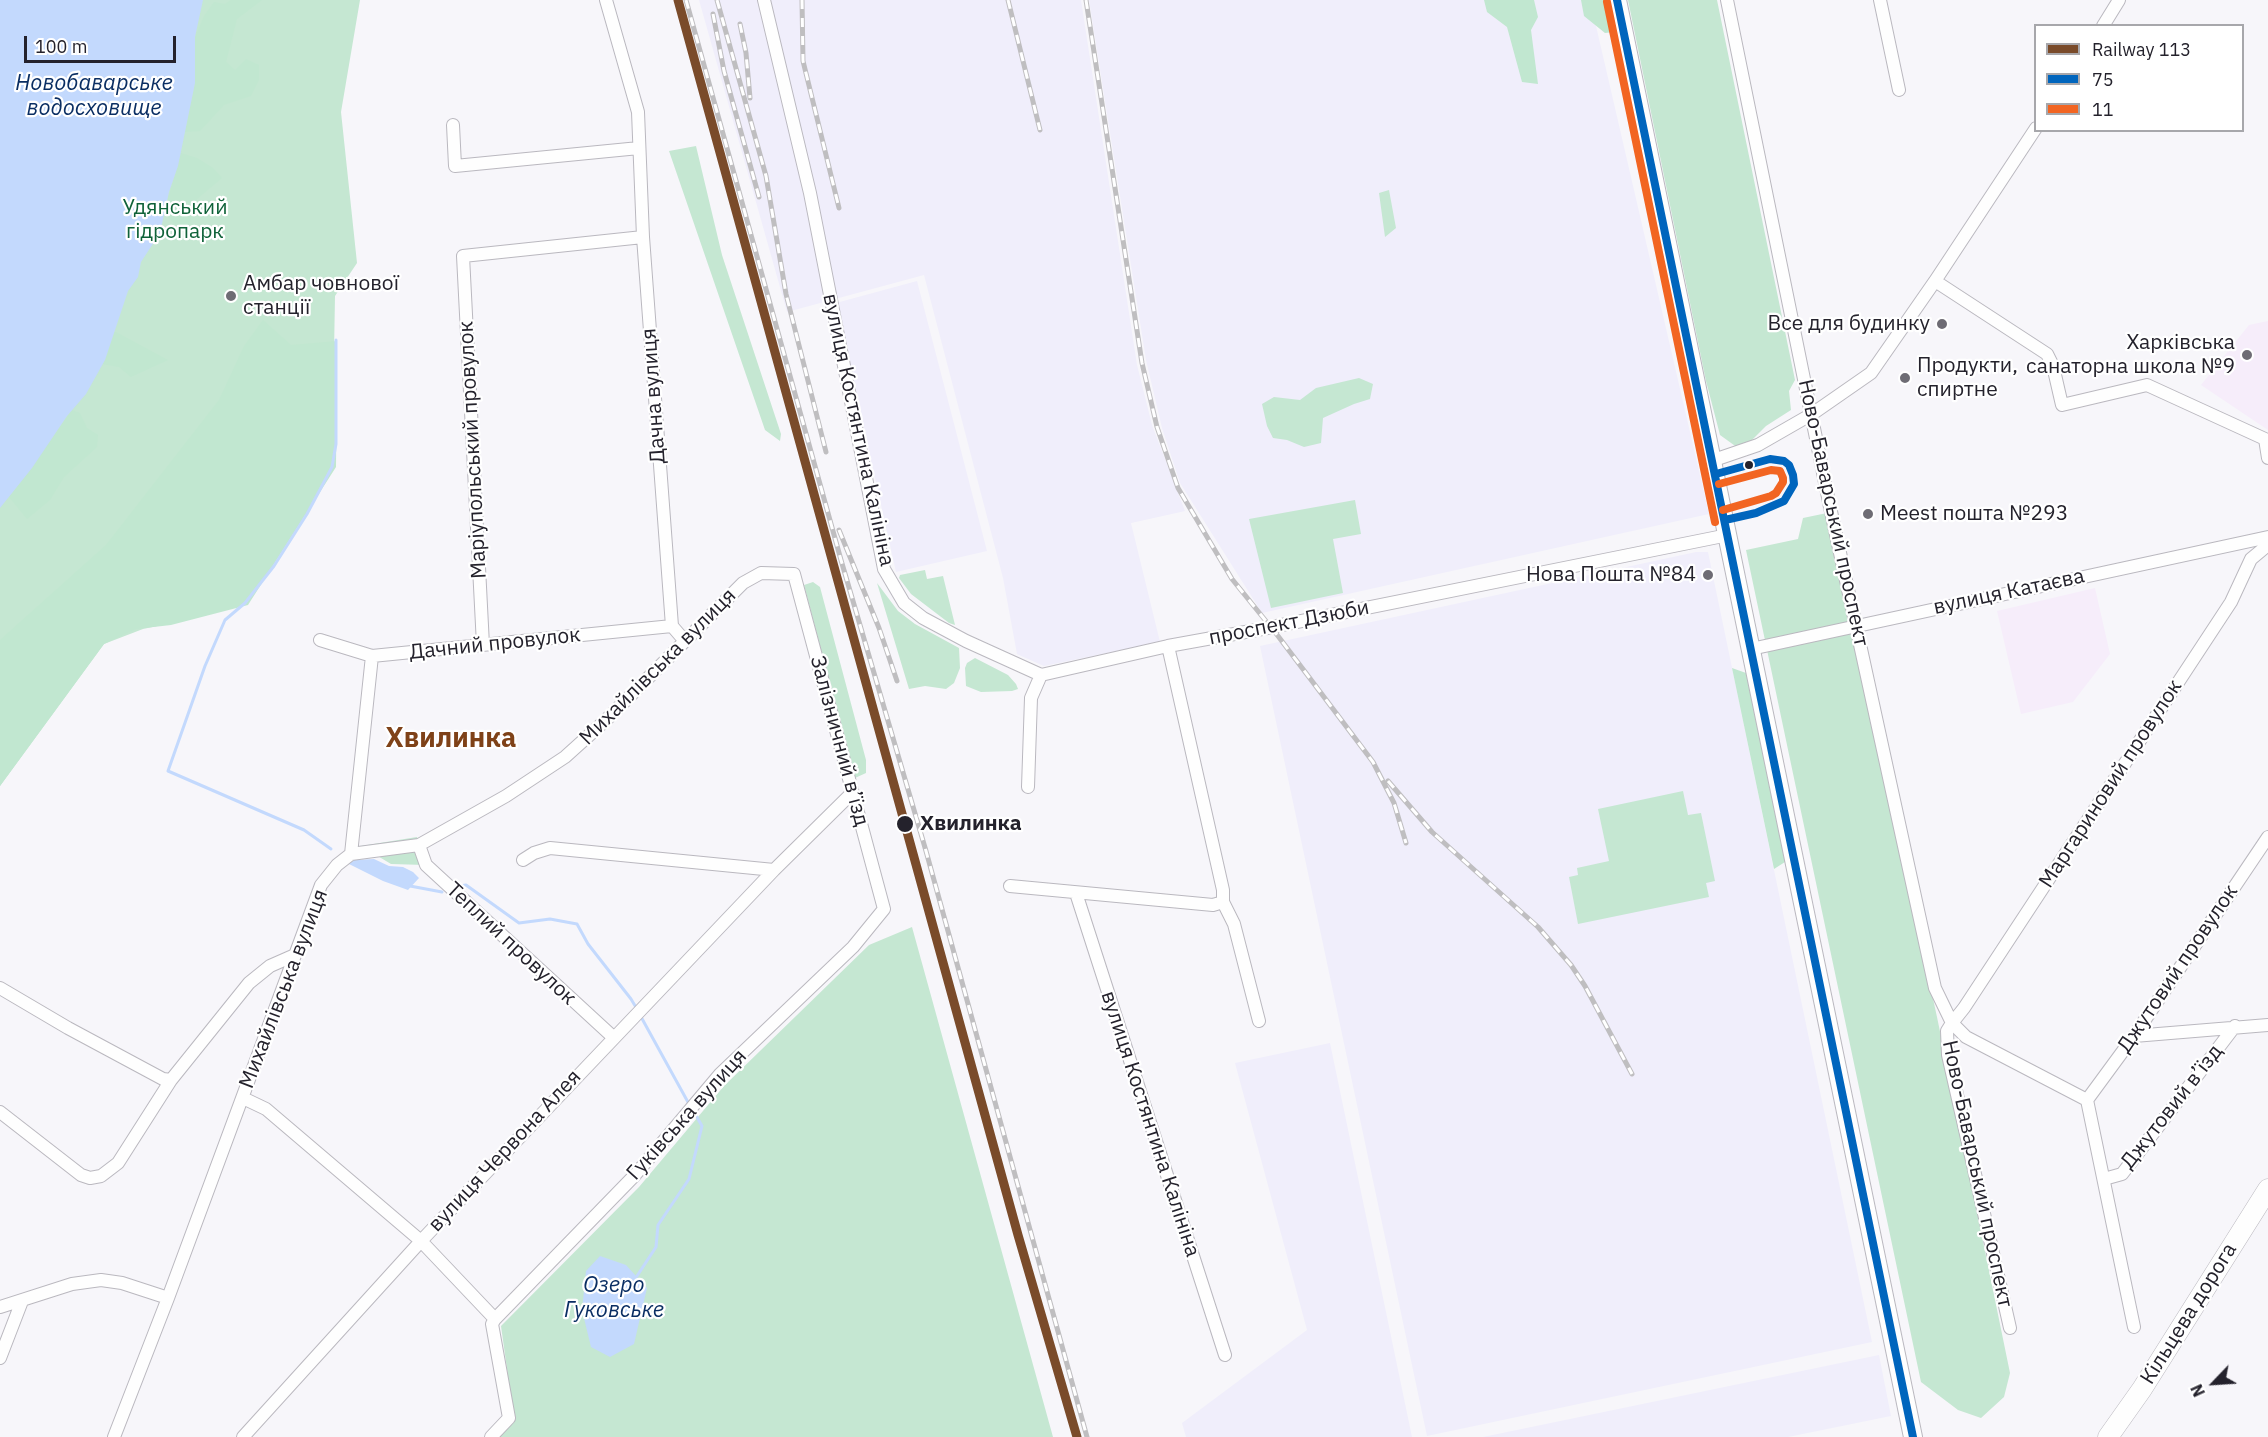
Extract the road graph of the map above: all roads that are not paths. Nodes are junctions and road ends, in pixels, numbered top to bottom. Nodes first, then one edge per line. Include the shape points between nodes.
1 (606, 0) edge
2 (764, 0) edge
3 (1617, 0) edge
4 (1726, 0) edge
5 (1880, 0) edge
6 (2119, 0) edge
7 (2104, 24) edge
8 (1899, 90) dead end
9 (453, 125) dead end
10 (2034, 131) edge
11 (639, 148) junction
12 (643, 237) junction
13 (1935, 281) junction
14 (1812, 414) junction
15 (2268, 458) edge
16 (1714, 460) junction
17 (1728, 535) junction
18 (2268, 537) edge
19 (2268, 545) edge
20 (794, 574) joint
21 (1857, 625) junction
22 (672, 626) junction
23 (320, 640) dead end
24 (684, 640) junction
25 (483, 645) junction
26 (1168, 646) junction
27 (1751, 649) junction
28 (372, 656) junction
29 (1041, 675) junction
30 (1028, 787) dead end
31 (852, 793) junction
32 (2268, 837) edge
33 (419, 845) junction
34 (351, 854) junction
35 (523, 860) dead end
36 (774, 870) junction
37 (1010, 886) dead end
38 (1076, 893) junction
39 (1223, 902) junction
40 (884, 909) joint
41 (296, 955) junction
42 (0, 988) edge
43 (1259, 1021) dead end
44 (1952, 1023) junction
45 (2268, 1025) edge
46 (2235, 1026) junction
47 (2134, 1036) junction
48 (613, 1037) junction
49 (171, 1080) junction
50 (243, 1098) junction
51 (2087, 1100) junction
52 (0, 1112) edge
53 (2104, 1179) junction
54 (2268, 1189) edge
55 (421, 1241) junction
56 (168, 1298) junction
57 (22, 1301) junction
58 (0, 1307) edge
59 (494, 1322) junction
60 (2134, 1327) dead end
61 (2010, 1328) dead end
62 (1225, 1355) dead end
63 (0, 1358) edge
64 (114, 1437) edge
65 (243, 1437) edge
66 (491, 1437) edge
67 (1913, 1437) edge
68 (2108, 1437) edge

1 - 11 street, Дачна вулиця via 638,112
2 - 29 street, вулиця Костянтина Калініна via 810,193 884,569 904,603 923,618
3 - 16 main road
4 - 14 street, Ново-Баварський проспект
5 - 8 street
6 - 7 street
9 - 11 street via 455,166
10 - 13 street
11 - 12 street, Дачна вулиця
12 - 22 street, Дачна вулиця
12 - 25 street, Маріупольський провулок via 463,256
13 - 14 street via 1871,373
13 - 15 street via 2047,354 2062,405 2147,386 2265,439
14 - 16 street via 1758,445
14 - 21 street, Ново-Баварський проспект
16 - 17 main road
17 - 26 street, проспект Дзюби
17 - 27 main road
18 - 21 street, вулиця Катаєва
19 - 44 street, Маргариновий провулок via 2251,559 2231,602
20 - 24 street, Михайлівська вулиця via 761,573 743,583
20 - 31 street, Залізничний в’їзд
21 - 27 street, вулиця Катаєва
21 - 44 street, Ново-Баварський проспект via 1935,988
22 - 24 street
22 - 25 street, Дачний провулок
23 - 28 street, Дачний провулок
24 - 33 street, Михайлівська вулиця via 565,757
25 - 28 street, Дачний провулок
26 - 29 street
26 - 39 street
27 - 67 main road
28 - 34 street
29 - 30 street via 1031,698
31 - 36 street, вулиця Червона Алея
31 - 40 street, Залізничний в’їзд
32 - 47 street, Джутовий провулок
33 - 34 street, Михайлівська вулиця
33 - 48 street, Теплий провулок via 426,866
34 - 41 street, Михайлівська вулиця via 321,885
35 - 36 street via 550,848
36 - 48 street, вулиця Червона Алея
37 - 38 street
38 - 39 street via 1213,905
38 - 62 street, вулиця Костянтина Калініна
39 - 43 street via 1234,924
40 - 59 street, Гуківська вулиця via 853,947 720,1074 635,1175
41 - 49 street via 270,966 249,983
41 - 50 street, Михайлівська вулиця
42 - 49 street via 79,1034
44 - 51 street, Ново-Баварський проспект via 1966,1037
44 - 61 street, Ново-Баварський проспект via 1947,1032 1948,1055
45 - 46 street
46 - 47 street
46 - 53 street, Джутовий в’їзд via 2122,1174
47 - 51 street, Джутовий провулок
48 - 55 street, вулиця Червона Алея
49 - 52 street via 118,1163 101,1176 81,1175
50 - 55 street via 266,1109
50 - 56 street, Михайлівська вулиця
51 - 53 street
53 - 60 street
54 - 68 highway, Кільцева дорога
55 - 59 street
55 - 65 street, вулиця Червона Алея
56 - 57 street via 101,1280 72,1284
56 - 64 street, Михайлівська вулиця
57 - 58 street
57 - 63 street
59 - 66 street via 509,1418

